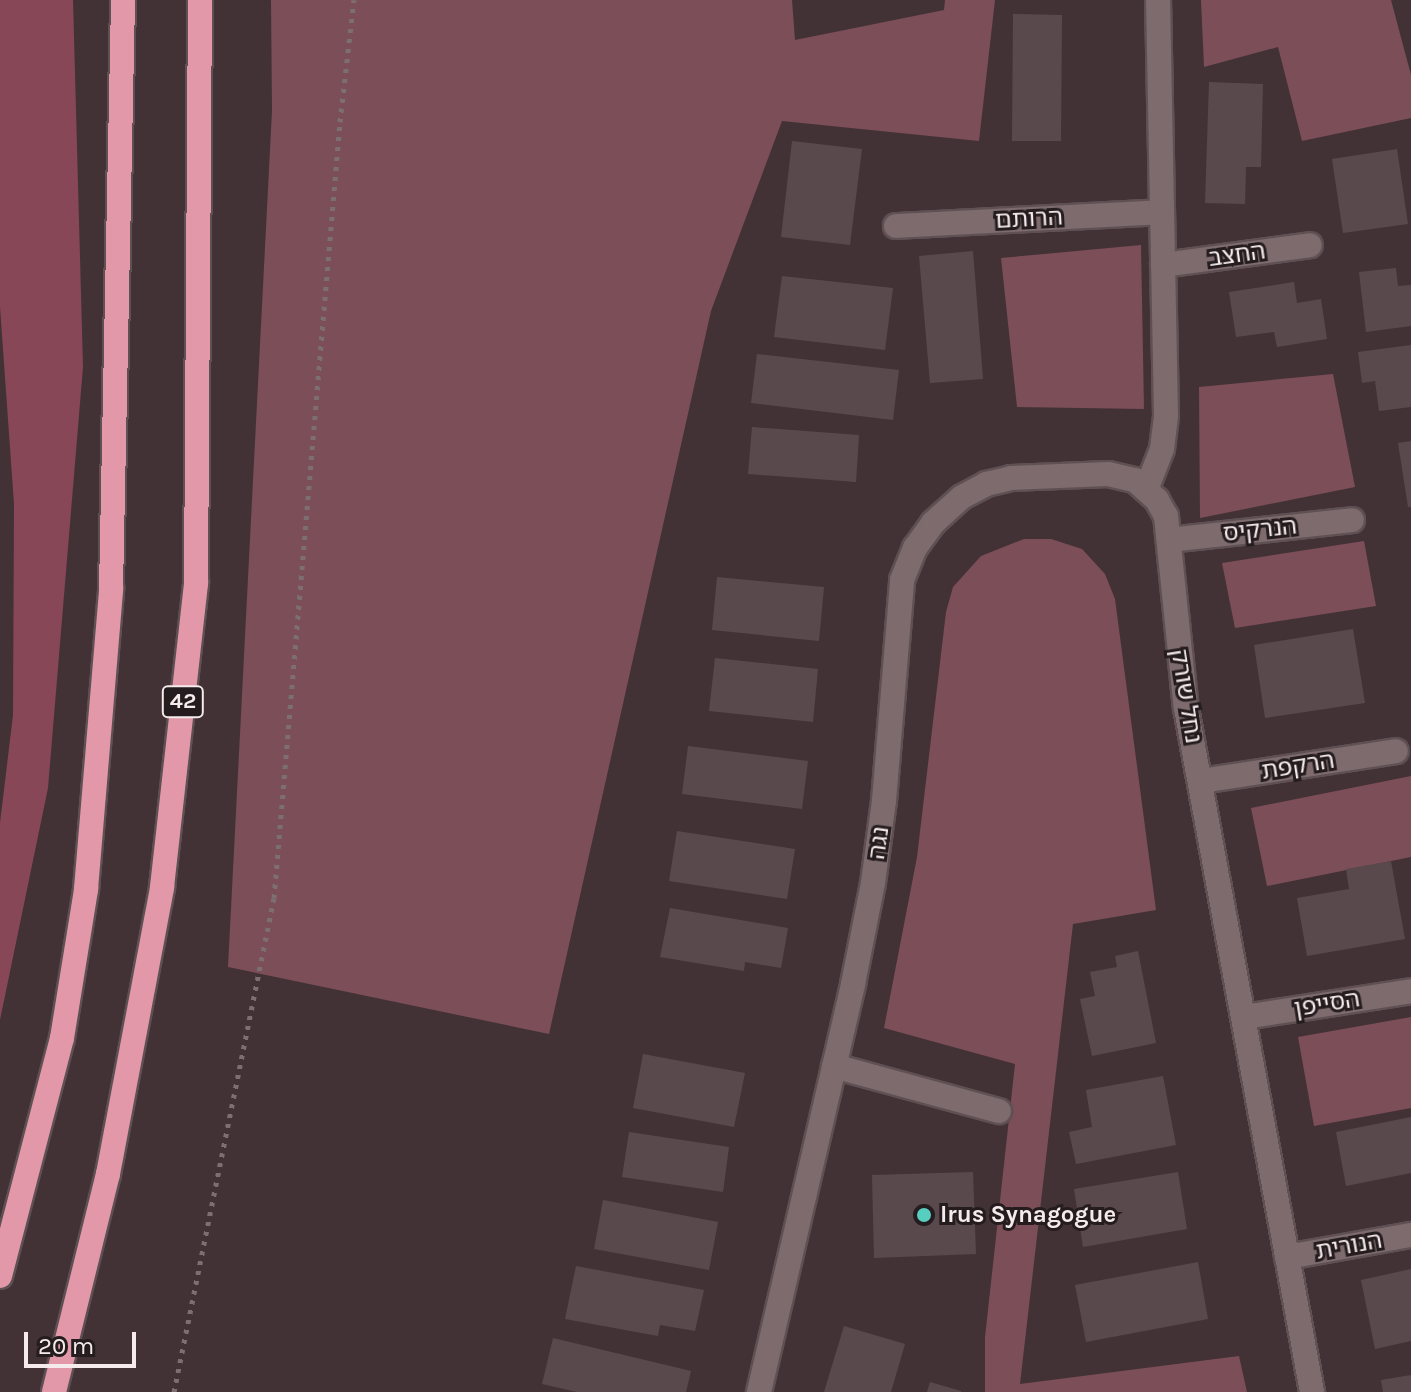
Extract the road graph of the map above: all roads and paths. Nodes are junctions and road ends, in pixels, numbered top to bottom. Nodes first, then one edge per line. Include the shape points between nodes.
1 (123, 0) edge
2 (200, 0) edge
3 (354, 0) edge
4 (1158, 0) edge
5 (1162, 212) junction
6 (896, 226) dead end
7 (1310, 245) dead end
8 (1163, 265) junction
9 (1146, 490) junction
10 (1352, 520) dead end
11 (1169, 540) junction
12 (1396, 751) dead end
13 (1201, 781) junction
14 (1411, 991) edge
15 (1244, 1017) junction
16 (834, 1066) junction
17 (999, 1111) dead end
18 (1411, 1235) edge
19 (1287, 1257) junction
20 (0, 1276) edge
21 (54, 1392) edge
22 (174, 1392) edge
23 (759, 1392) edge
24 (1312, 1392) edge

1 - 20 highway via 111,589 86,889 62,1038
2 - 21 highway, 42 via 196,583 162,887 108,1174
3 - 22 path via 274,898
4 - 5 street
5 - 6 street, הרותם
5 - 8 street
7 - 8 street, החצב
8 - 9 street via 1166,415 1162,449
9 - 11 street, נחל שורק via 1166,516
9 - 16 street, נגה via 1135,480 1108,474 986,484 933,523 915,548 902,580 873,883
10 - 11 street, הנרקיס
11 - 13 street, נחל שורק via 1178,651
12 - 13 street, הרקפת
13 - 15 street, נחל שורק
14 - 15 street, הסייפן
15 - 19 street, נחל שורק
16 - 17 street
16 - 23 street, נגה
18 - 19 street, הנורית
19 - 24 street, נחל שורק

